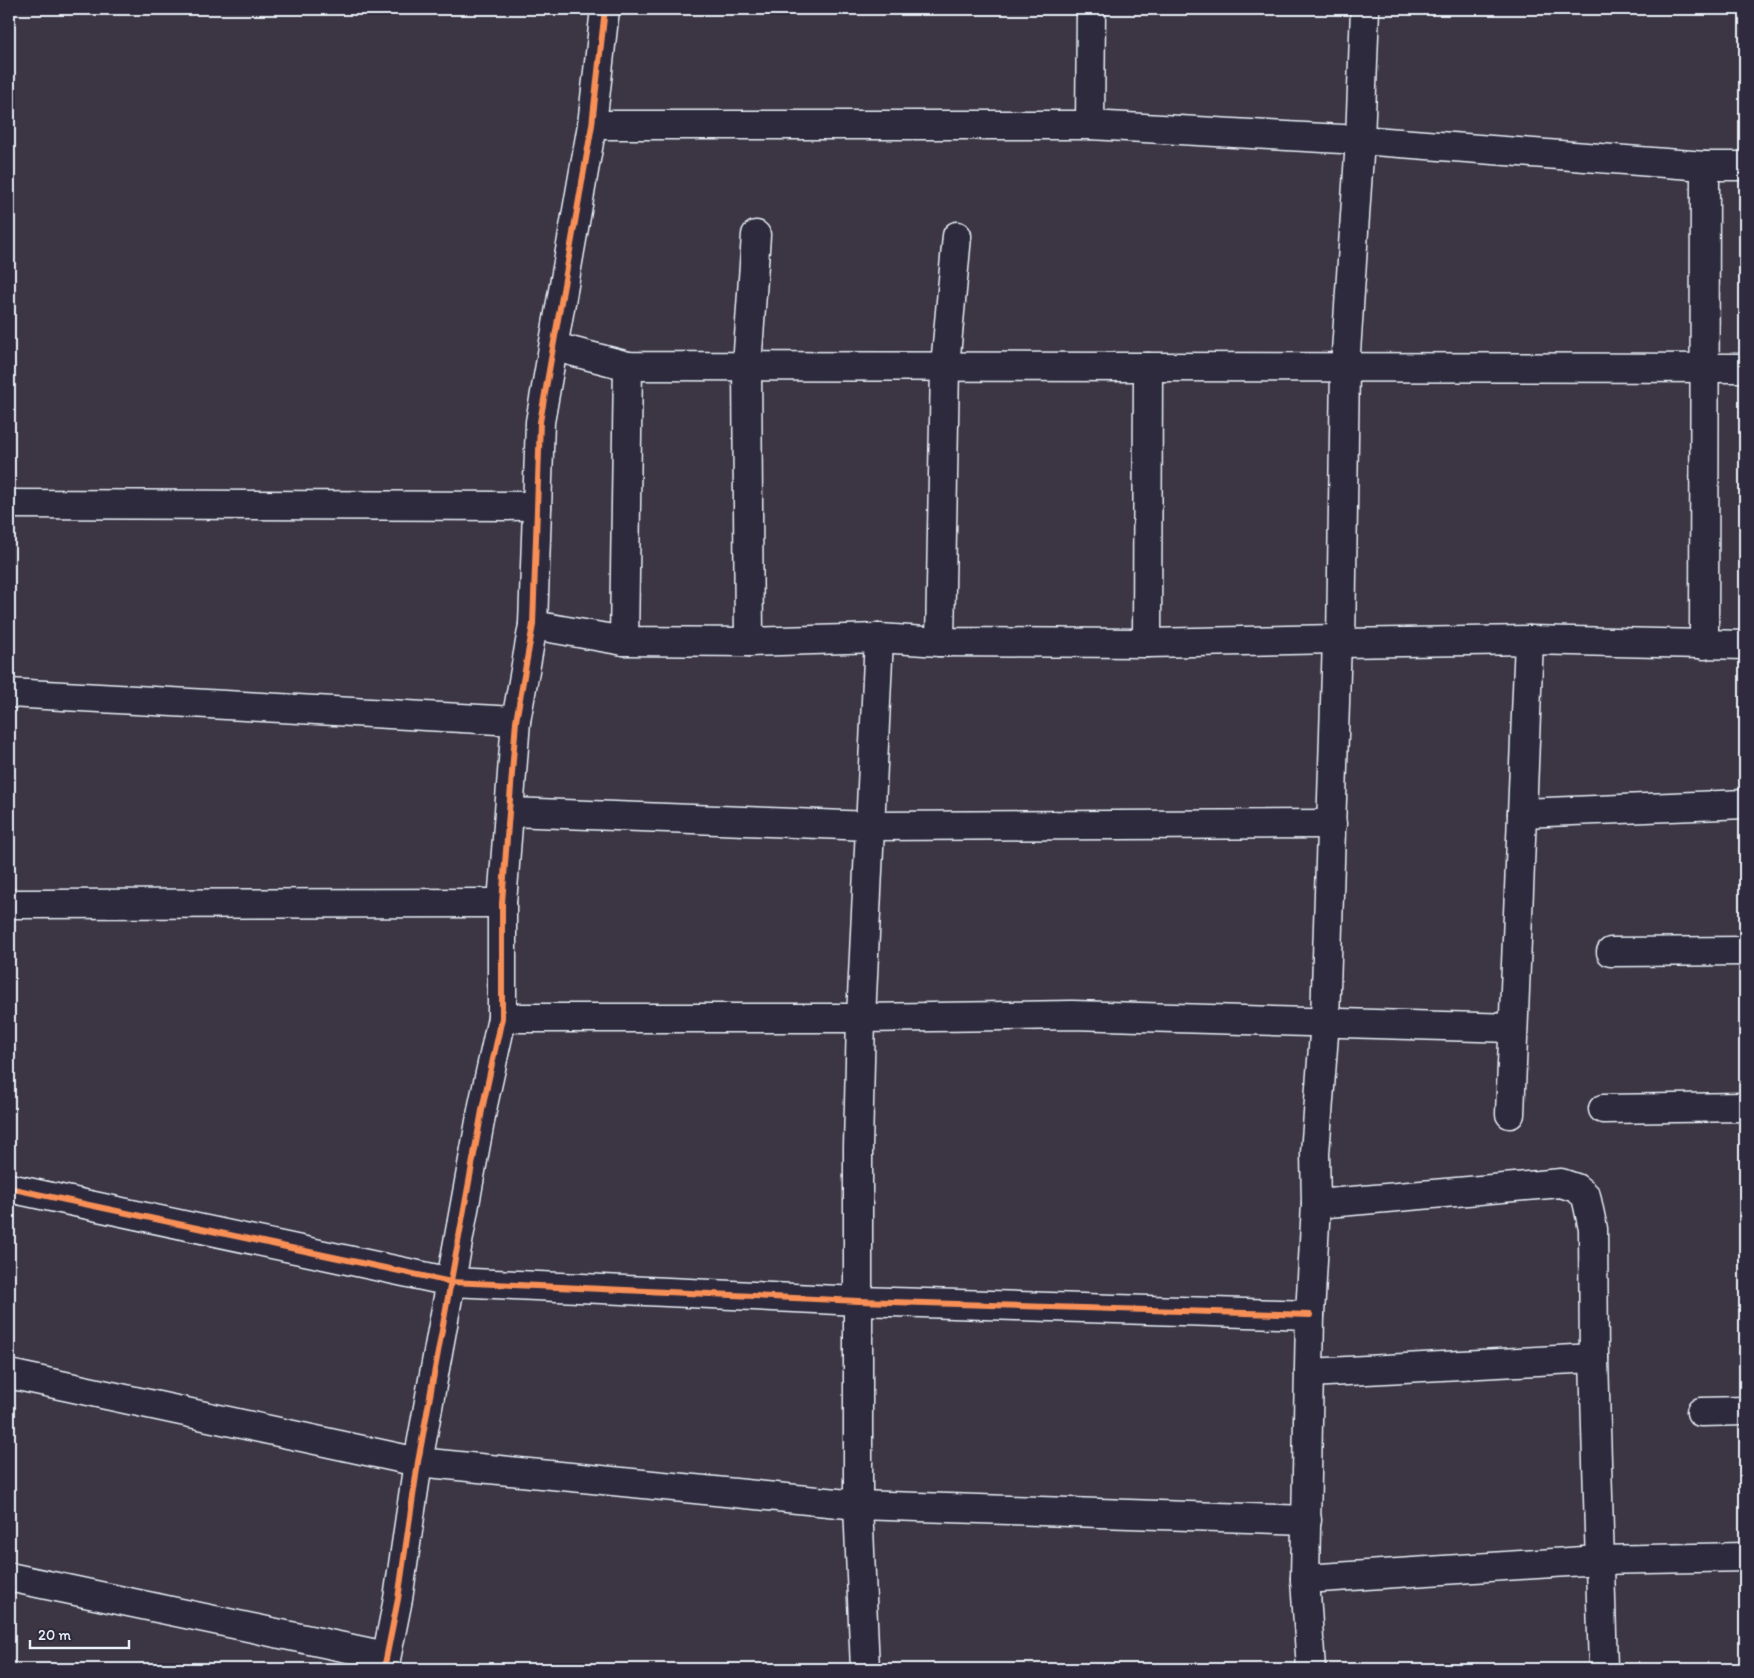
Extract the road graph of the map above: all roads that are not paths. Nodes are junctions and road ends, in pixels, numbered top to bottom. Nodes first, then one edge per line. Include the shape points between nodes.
1 (605, 9) edge
2 (1091, 9) edge
3 (1365, 9) edge
4 (592, 125) junction
5 (1090, 125) junction
6 (1360, 140) junction
7 (1705, 166) junction
8 (1745, 166) edge
9 (756, 235) dead end
10 (957, 236) dead end
11 (555, 347) junction
12 (628, 366) junction
13 (748, 366) junction
14 (945, 366) junction
15 (1148, 367) junction
16 (1345, 367) junction
17 (1704, 368) junction
18 (1745, 368) edge
19 (9, 504) edge
20 (537, 506) junction
21 (533, 625) junction
22 (879, 638) junction
23 (1529, 640) junction
24 (624, 641) junction
25 (1339, 641) junction
26 (749, 642) junction
27 (940, 642) junction
28 (1147, 643) junction
29 (1704, 645) junction
30 (1745, 645) edge
31 (9, 693) edge
32 (516, 720) junction
33 (1745, 804) edge
34 (511, 812) junction
35 (1522, 813) junction
36 (1332, 824) junction
37 (870, 826) junction
38 (502, 903) junction
39 (9, 904) edge
40 (1745, 951) edge
41 (1611, 952) dead end
42 (502, 1018) junction
43 (861, 1018) junction
44 (1325, 1021) junction
45 (1513, 1028) junction
46 (1745, 1107) edge
47 (1603, 1109) dead end
48 (1510, 1114) dead end
49 (9, 1188) edge
50 (1316, 1204) junction
51 (451, 1282) junction
52 (859, 1301) junction
53 (1310, 1315) junction
54 (1594, 1358) junction
55 (1309, 1372) junction
56 (9, 1374) edge
57 (1745, 1411) edge
58 (1701, 1412) dead end
59 (418, 1462) junction
60 (858, 1505) junction
61 (1306, 1520) junction
62 (1745, 1557) edge
63 (1599, 1560) junction
64 (9, 1577) edge
65 (1305, 1579) junction
66 (385, 1663) edge
67 (865, 1669) edge
68 (1311, 1669) edge
69 (1603, 1669) edge

1 - 4 street
2 - 5 street
3 - 6 street
4 - 5 street
4 - 11 street
5 - 6 street
6 - 7 street
6 - 16 street
7 - 8 street
7 - 17 street
9 - 13 street
10 - 14 street
11 - 12 street
11 - 20 street via 540,422
12 - 13 street
12 - 24 street
13 - 14 street
13 - 26 street
14 - 15 street
14 - 27 street
15 - 16 street
15 - 28 street
16 - 17 street
16 - 25 street
17 - 18 street
17 - 29 street
19 - 20 street
20 - 21 street
21 - 24 street
21 - 32 street
22 - 26 street
22 - 27 street
22 - 37 street
23 - 25 street
23 - 29 street
23 - 35 street
24 - 26 street
25 - 28 street
25 - 36 street
27 - 28 street
29 - 30 street
31 - 32 street
32 - 34 street
33 - 35 street
34 - 37 street
34 - 38 street
35 - 45 street
36 - 37 street
36 - 44 street
37 - 43 street
38 - 39 street
38 - 42 street
40 - 41 street
42 - 43 street
42 - 51 street
43 - 44 street via 1072,1015
43 - 52 street
44 - 45 street
44 - 50 street via 1315,1153
45 - 48 street
46 - 47 street
49 - 51 street
50 - 53 street
50 - 54 street via 1561,1183 1576,1188 1586,1196 1593,1229
51 - 52 street
51 - 59 street
52 - 53 street
52 - 60 street
53 - 55 street
54 - 55 street
54 - 63 street
55 - 61 street
56 - 59 street
57 - 58 street
59 - 60 street
59 - 66 street
60 - 61 street
60 - 67 street
61 - 65 street
62 - 63 street
63 - 65 street
63 - 69 street
64 - 66 street
65 - 68 street

